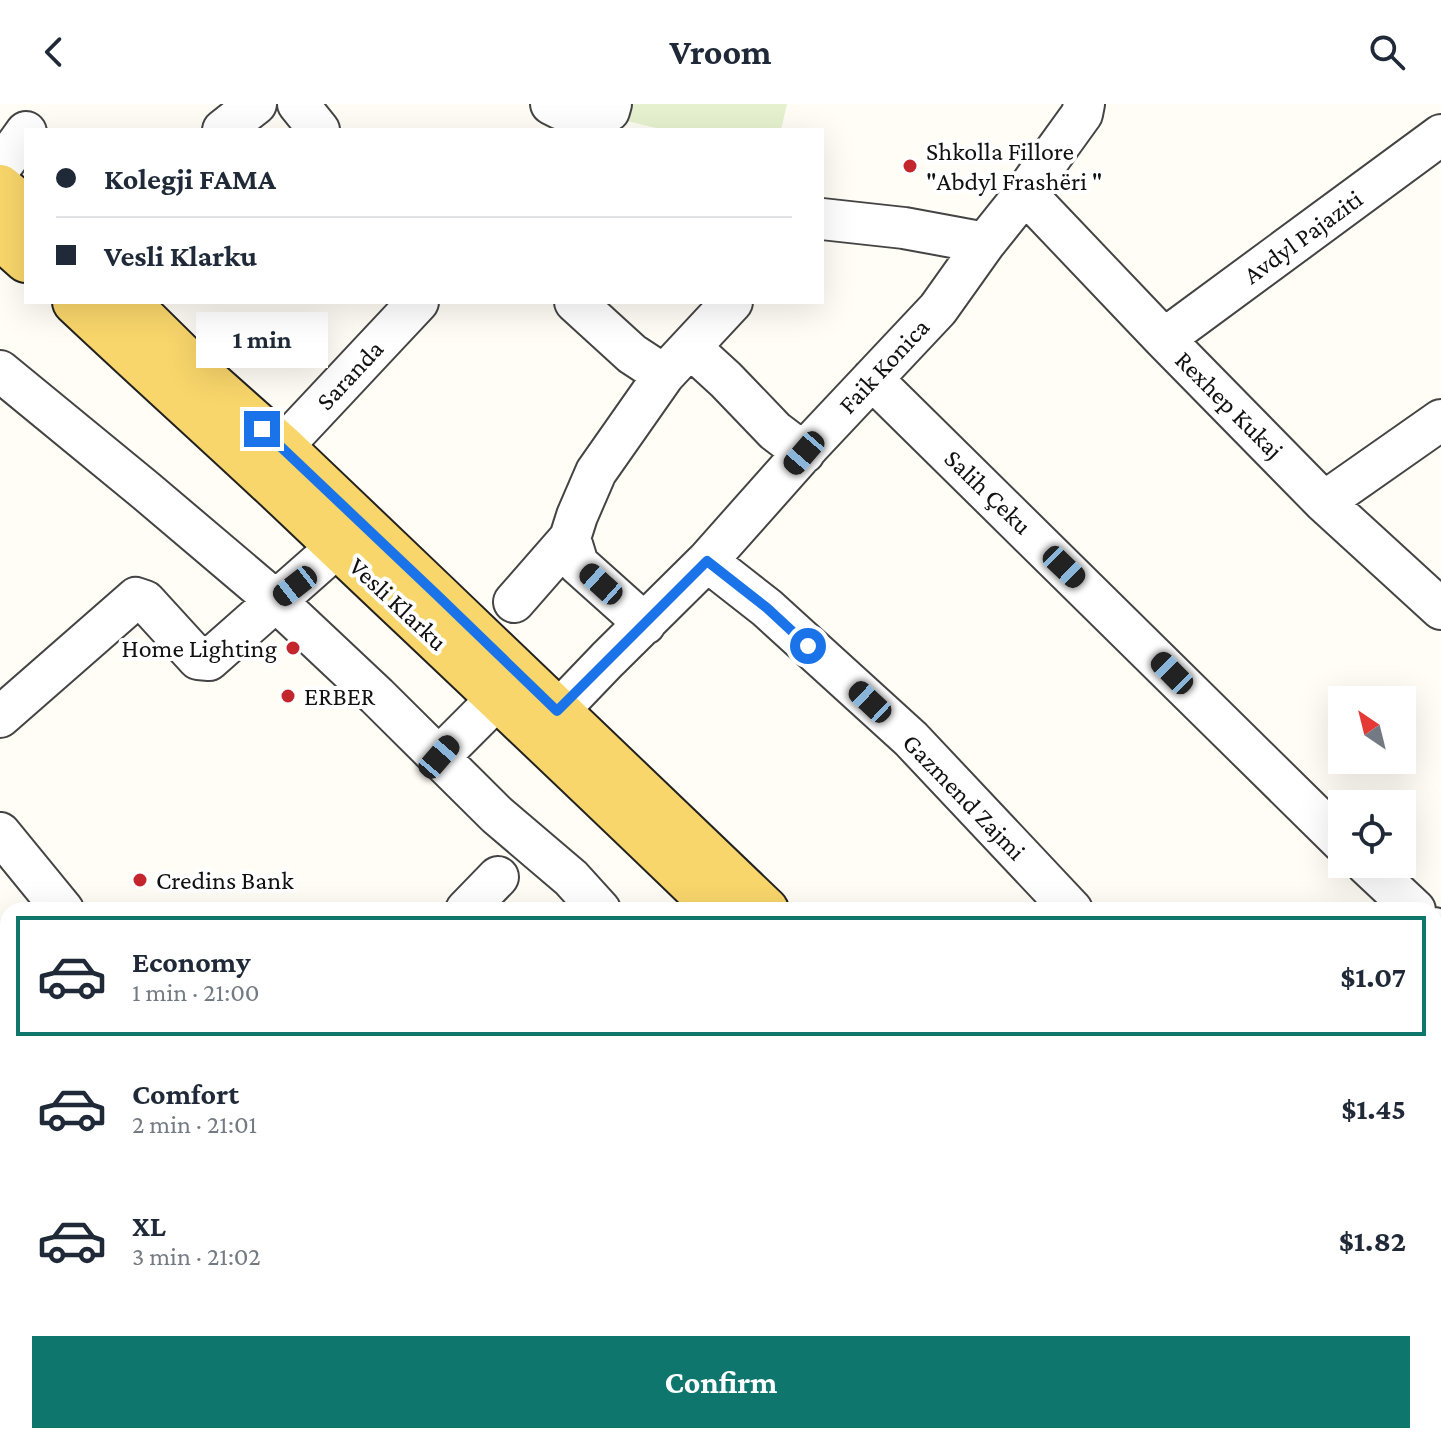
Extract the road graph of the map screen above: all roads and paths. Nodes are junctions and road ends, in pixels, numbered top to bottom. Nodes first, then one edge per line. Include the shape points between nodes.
1 (41, 104) edge
2 (256, 104) edge
3 (298, 104) edge
4 (551, 104) edge
5 (611, 104) edge
6 (1087, 107) edge
7 (29, 128) edge
8 (226, 128) edge
9 (317, 128) edge
10 (24, 135) edge
11 (1441, 135) edge
12 (0, 168) edge
13 (0, 187) edge
14 (1025, 193) junction
15 (24, 207) edge
16 (824, 219) edge
17 (0, 237) edge
18 (985, 243) junction
19 (24, 258) edge
20 (77, 304) edge
21 (129, 304) edge
22 (416, 304) edge
23 (577, 304) edge
24 (730, 304) edge
25 (1164, 339) junction
26 (677, 361) junction
27 (0, 371) edge
28 (872, 379) junction
29 (1441, 420) edge
30 (282, 447) junction
31 (804, 453) junction
32 (1324, 502) junction
33 (570, 538) junction
34 (337, 547) junction
35 (707, 561) junction
36 (276, 601) junction
37 (514, 602) dead end
38 (1441, 609) edge
39 (645, 624) junction
40 (498, 698) junction
41 (0, 717) edge
42 (547, 723) junction
43 (439, 757) junction
44 (1328, 828) edge
45 (0, 833) edge
46 (0, 877) edge
47 (498, 877) dead end
48 (1381, 878) edge
49 (21, 902) edge
50 (56, 902) edge
51 (474, 902) edge
52 (593, 902) edge
53 (712, 902) edge
54 (757, 902) edge
55 (1064, 902) edge
56 (1406, 902) edge

1 - 7 street
2 - 8 street
3 - 9 street
4 - 5 street via 597,118
6 - 14 street, Faik Konica
10 - 12 street
11 - 25 street, Avdyl Pajaziti
13 - 15 main road
14 - 18 street, Faik Konica
14 - 25 street, Rexhep Kukaj
16 - 18 street
17 - 19 main road
18 - 28 street, Faik Konica via 938,309
20 - 34 main road, Vesli Klarku
21 - 30 main road, Vesli Klarku
22 - 30 street, Saranda
23 - 26 street via 632,354
24 - 26 street
25 - 32 street, Rexhep Kukaj
26 - 31 street via 726,380
26 - 33 street via 596,472
27 - 36 street
28 - 31 street, Faik Konica
28 - 44 street, Salih Çeku
29 - 32 street
30 - 42 main road, Vesli Klarku
31 - 35 street, Faik Konica
32 - 38 street, Rexhep Kukaj
33 - 37 street
33 - 39 street via 578,564
34 - 36 street
34 - 40 main road, Vesli Klarku
35 - 39 street, Faik Konica
35 - 55 street, Gazmend Zajmi via 767,608 911,739
36 - 41 street via 209,660 198,659 145,601 136,598
36 - 43 street
39 - 42 street, Faik Konica
40 - 42 main road, Vesli Klarku
40 - 43 street
42 - 53 main road, Vesli Klarku
42 - 54 main road, Vesli Klarku
43 - 52 street
45 - 50 street
46 - 49 street
47 - 51 street
48 - 56 street

